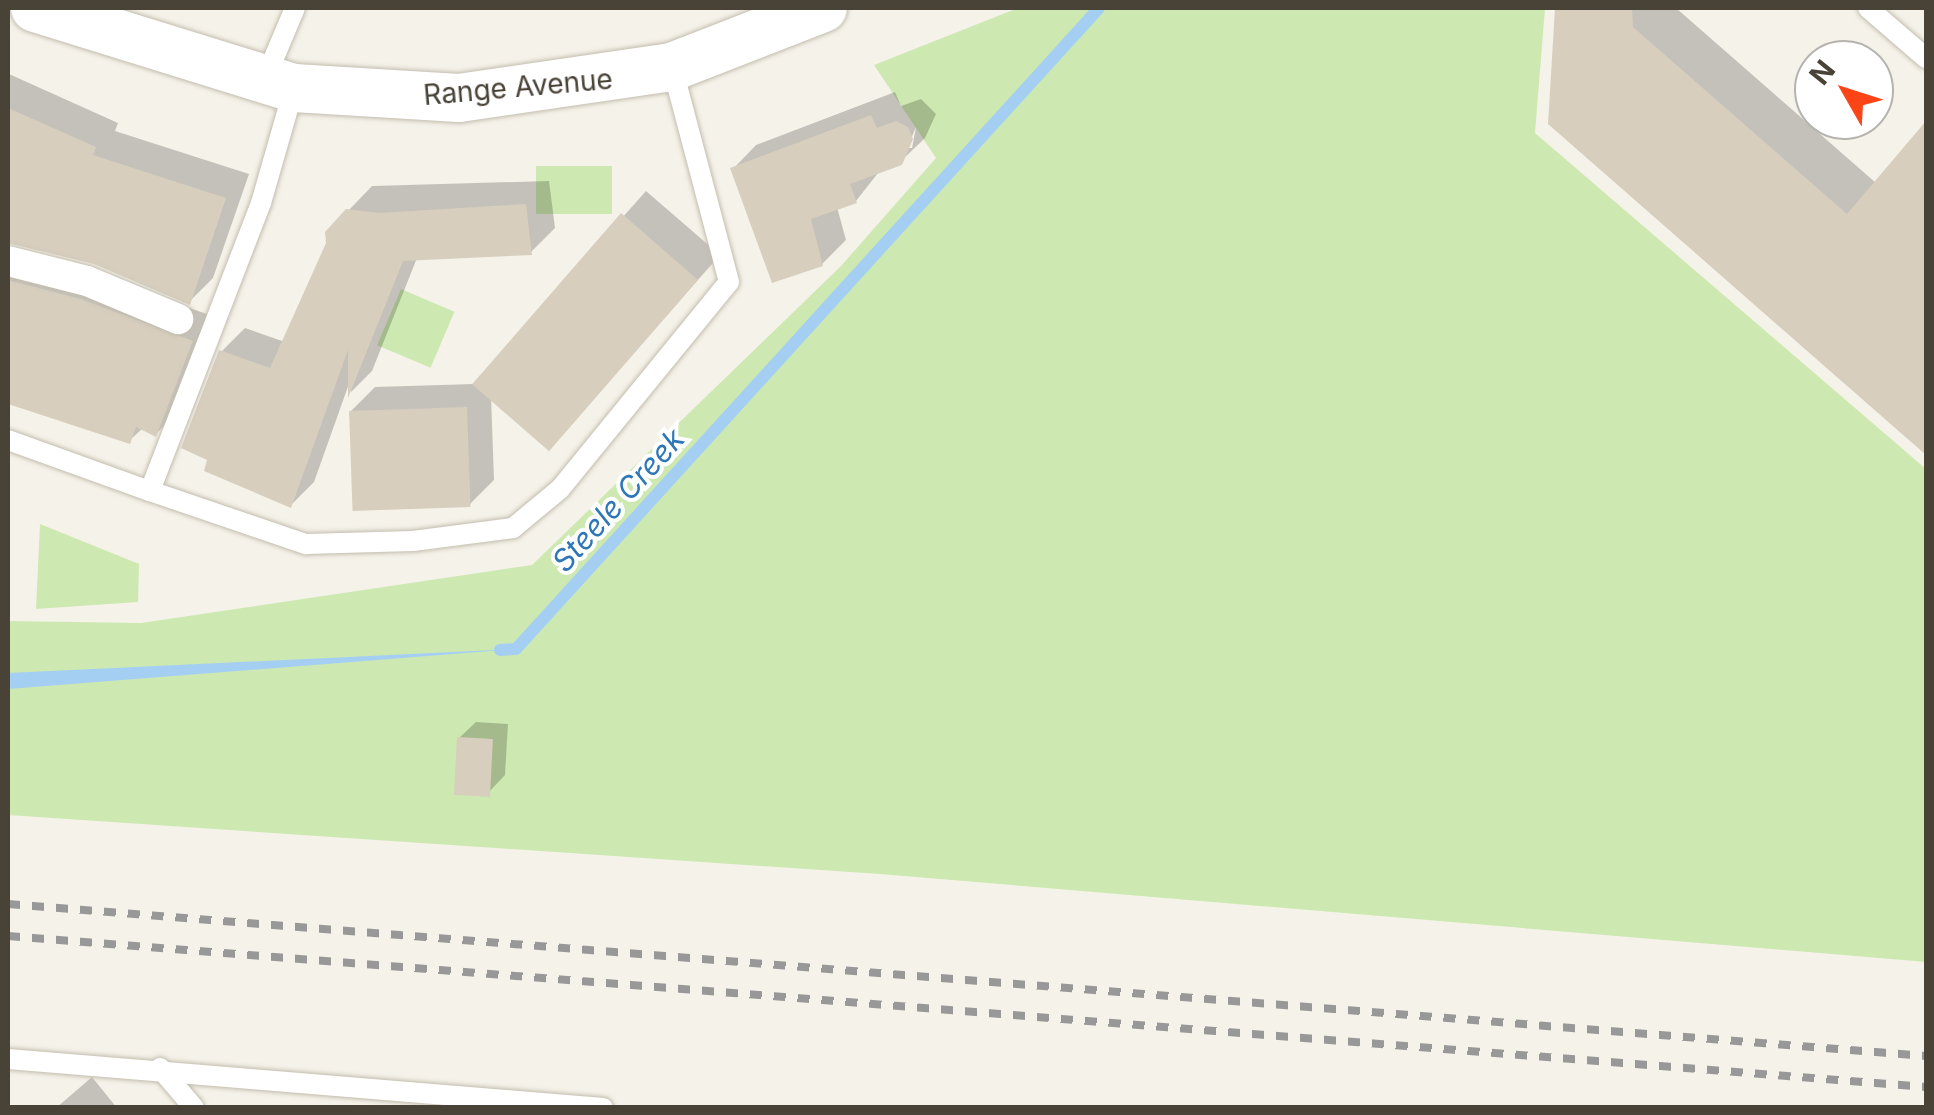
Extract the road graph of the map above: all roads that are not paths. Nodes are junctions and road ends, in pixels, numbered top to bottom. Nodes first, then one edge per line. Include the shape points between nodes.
1 (35, 8) edge
2 (295, 8) edge
3 (822, 8) edge
4 (1868, 8) edge
5 (1926, 58) edge
6 (672, 67) junction
7 (279, 84) junction
8 (8, 260) edge
9 (178, 319) dead end
10 (8, 440) edge
11 (150, 490) junction
12 (8, 1059) edge
13 (160, 1068) junction
14 (194, 1108) edge
15 (603, 1108) edge

1 - 7 street, Range Avenue
2 - 7 lane
3 - 6 street, Range Avenue
4 - 5 lane
6 - 7 street, Range Avenue via 458,98
6 - 11 lane via 729,282 560,489 513,528 306,544
7 - 11 lane via 261,202
8 - 9 street via 87,281
10 - 11 lane
12 - 13 lane
13 - 14 lane
13 - 15 lane

